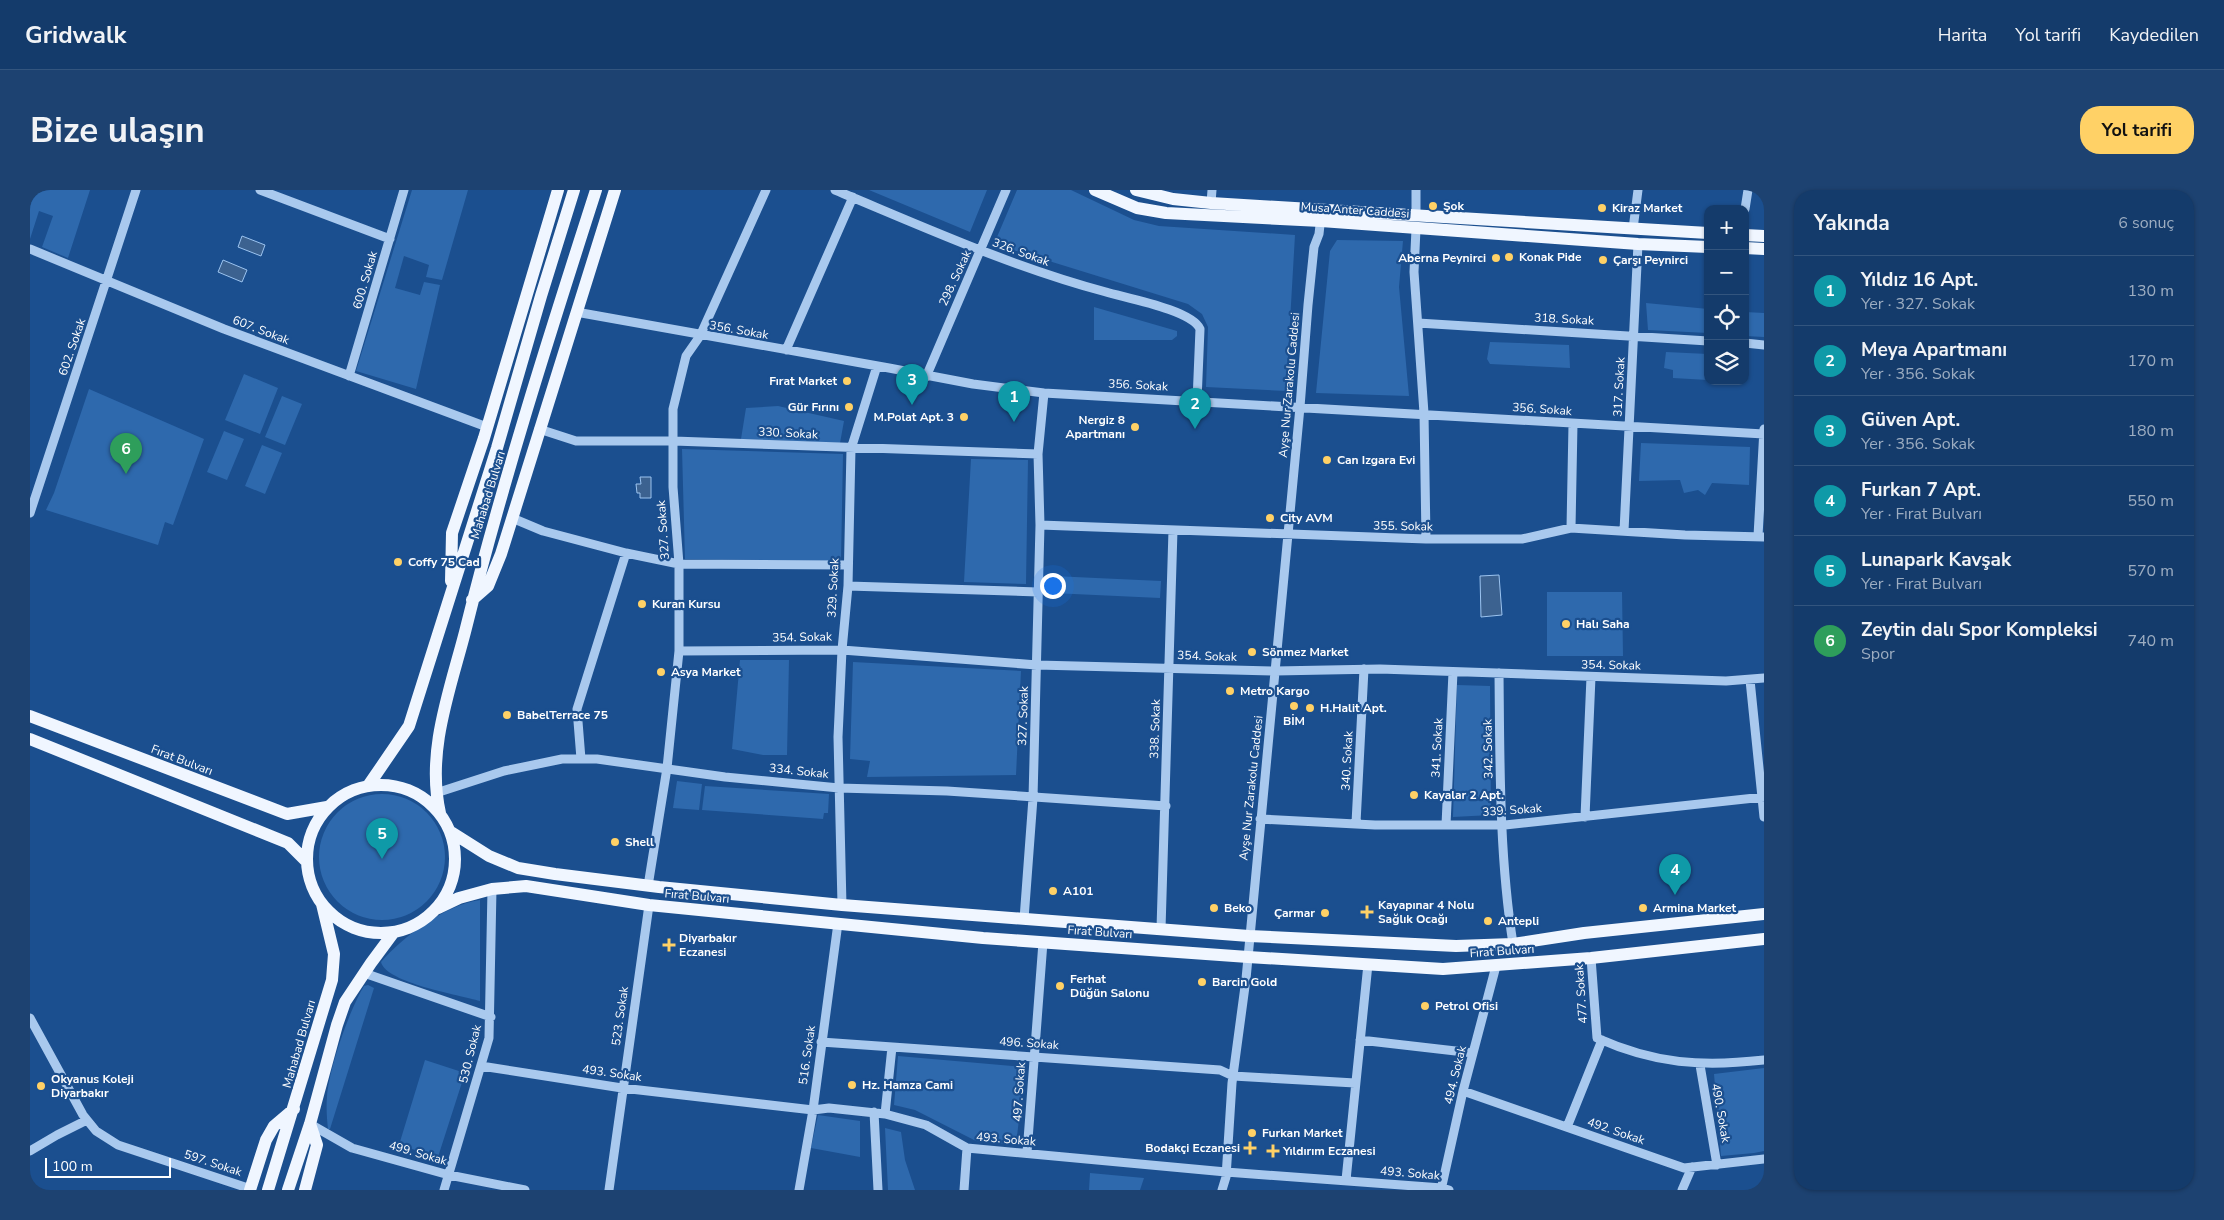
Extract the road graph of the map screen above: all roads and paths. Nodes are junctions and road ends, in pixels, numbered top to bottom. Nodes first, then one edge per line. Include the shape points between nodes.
1 (136, 190) edge
2 (260, 190) edge
3 (404, 190) edge
4 (558, 190) edge
5 (574, 190) edge
6 (596, 190) edge
7 (615, 190) edge
8 (766, 190) edge
9 (835, 190) edge
10 (1006, 190) edge
11 (1095, 190) edge
12 (1136, 190) edge
13 (1416, 190) edge
14 (1638, 190) edge
15 (1748, 190) edge
16 (1212, 196) edge
17 (853, 198) junction
18 (1746, 205) edge
19 (1321, 215) junction
20 (1416, 222) junction
21 (1633, 229) junction
22 (1704, 233) edge
23 (1749, 235) edge
24 (1764, 236) edge
25 (390, 239) junction
26 (1638, 244) junction
27 (1704, 247) edge
28 (1749, 248) edge
29 (30, 249) edge
30 (1764, 249) edge
31 (981, 251) junction
32 (107, 282) junction
33 (576, 312) junction
34 (1418, 324) junction
35 (1634, 335) junction
36 (700, 336) junction
37 (1704, 341) edge
38 (1749, 344) edge
39 (1764, 345) edge
40 (786, 350) junction
41 (877, 366) junction
42 (349, 376) junction
43 (926, 377) junction
44 (1044, 393) junction
45 (1197, 401) junction
46 (1300, 408) junction
47 (1424, 413) junction
48 (1573, 424) junction
49 (487, 427) junction
50 (1630, 427) junction
51 (539, 430) junction
52 (1764, 430) edge
53 (1764, 434) edge
54 (674, 441) junction
55 (851, 449) junction
56 (1038, 454) junction
57 (30, 513) edge
58 (512, 518) junction
59 (1040, 525) junction
60 (1571, 528) junction
61 (1173, 530) junction
62 (1624, 531) junction
63 (1288, 533) junction
64 (1761, 537) edge
65 (1426, 539) junction
66 (626, 553) junction
67 (678, 564) junction
68 (848, 565) junction
69 (848, 586) junction
70 (1038, 592) junction
71 (450, 596) junction
72 (472, 600) junction
73 (842, 650) junction
74 (679, 651) junction
75 (1037, 665) junction
76 (1169, 667) junction
77 (1364, 669) junction
78 (1275, 671) junction
79 (1453, 672) junction
80 (1499, 673) junction
81 (1591, 677) junction
82 (1764, 678) edge
83 (1750, 680) junction
84 (30, 716) edge
85 (30, 739) edge
86 (1760, 745) edge
87 (581, 759) junction
88 (667, 768) junction
89 (368, 786) junction
90 (839, 788) junction
91 (436, 793) junction
92 (1033, 798) junction
93 (1763, 798) edge
94 (1166, 806) junction
95 (327, 807) junction
96 (440, 813) junction
97 (1585, 817) junction
98 (1764, 817) edge
99 (1260, 819) junction
100 (1356, 824) junction
101 (1446, 825) junction
102 (1501, 825) junction
103 (451, 832) junction
104 (306, 861) junction
105 (531, 870) junction
106 (526, 886) junction
107 (648, 886) junction
108 (492, 889) junction
109 (322, 904) junction
110 (649, 905) junction
111 (842, 905) junction
112 (438, 908) junction
113 (1764, 914) edge
114 (1024, 919) junction
115 (838, 923) junction
116 (1161, 929) junction
117 (394, 932) junction
118 (1249, 936) junction
119 (1764, 939) edge
120 (1043, 942) junction
121 (1513, 944) junction
122 (1248, 957) junction
123 (1591, 958) junction
124 (1368, 964) junction
125 (1496, 966) junction
126 (364, 973) junction
127 (30, 1018) edge
128 (491, 1018) junction
129 (1360, 1040) junction
130 (1602, 1040) junction
131 (821, 1042) junction
132 (892, 1046) junction
133 (1473, 1053) junction
134 (1034, 1056) junction
135 (1764, 1060) edge
136 (1700, 1065) junction
137 (481, 1066) junction
138 (1233, 1076) junction
139 (1356, 1083) junction
140 (622, 1088) junction
141 (1463, 1090) junction
142 (294, 1109) junction
143 (813, 1110) junction
144 (874, 1112) junction
145 (884, 1114) junction
146 (87, 1120) junction
147 (310, 1124) junction
148 (1567, 1127) junction
149 (966, 1148) junction
150 (30, 1151) edge
151 (1027, 1153) junction
152 (1764, 1159) edge
153 (1718, 1165) junction
154 (1692, 1167) junction
155 (1226, 1172) junction
156 (448, 1175) junction
157 (1346, 1180) junction
158 (251, 1189) edge
159 (1444, 1189) edge
160 (268, 1190) edge
161 (288, 1190) edge
162 (305, 1190) edge
163 (444, 1190) edge
164 (526, 1190) edge
165 (609, 1190) edge
166 (799, 1190) edge
167 (878, 1190) edge
168 (964, 1190) edge
169 (1222, 1190) edge
170 (1682, 1190) edge

1 - 32 street, 602. Sokak
2 - 25 street
3 - 25 street, 600. Sokak
4 - 49 main road
5 - 71 main road, Mahabad Bulvarı
6 - 72 main road, Mahabad Bulvarı
7 - 33 main road
8 - 36 street, 327. Sokak
9 - 17 street, 326. Sokak
10 - 31 street, 298. Sokak
11 - 19 main road, Musa Anter Caddesi via 1137,208 1166,214
12 - 16 main road, Musa Anter Caddesi via 1173,199
13 - 20 street
14 - 21 street
15 - 18 street
16 - 19 main road, Musa Anter Caddesi
17 - 31 street, 326. Sokak
17 - 40 street
19 - 20 main road, Musa Anter Caddesi
19 - 46 street, Ayşe Nur Zarakolu Caddesi via 1314,247
20 - 21 main road, Musa Anter Caddesi
20 - 26 main road, Musa Anter Caddesi
20 - 34 street via 1414,272
21 - 22 main road, Musa Anter Caddesi
23 - 24 main road
25 - 42 street, 600. Sokak
26 - 27 main road, Musa Anter Caddesi
26 - 35 street, 317. Sokak
28 - 30 main road
29 - 32 street, 607. Sokak
31 - 43 street, 298. Sokak
31 - 45 street, 326. Sokak via 1067,282 1176,312 1197,323 1200,329
32 - 42 street, 607. Sokak
32 - 57 street, 602. Sokak
33 - 36 street, 356. Sokak
33 - 51 main road
34 - 35 street, 318. Sokak
34 - 47 street
35 - 37 street, 318. Sokak
35 - 50 street, 317. Sokak
36 - 40 street, 356. Sokak
36 - 54 street, 327. Sokak via 686,356 678,384 673,409
38 - 39 street
40 - 41 street, 356. Sokak
41 - 43 street, 356. Sokak
41 - 55 street, 329. Sokak
42 - 49 street, 607. Sokak
43 - 44 street, 356. Sokak
44 - 45 street, 356. Sokak
44 - 56 street, 327. Sokak
45 - 46 street, 356. Sokak
46 - 47 street, 356. Sokak
46 - 63 street, Ayşe Nur Zarakolu Caddesi
47 - 48 street, 356. Sokak
47 - 65 street
48 - 50 street, 356. Sokak
48 - 60 street
49 - 71 main road via 452,533
50 - 53 street, 356. Sokak
50 - 62 street, 317. Sokak
51 - 54 street, 330. Sokak via 576,440
51 - 58 main road
52 - 53 street
53 - 64 street
54 - 55 street, 330. Sokak
54 - 67 street, 327. Sokak
55 - 56 street, 330. Sokak
55 - 68 street, 329. Sokak
56 - 59 street, 327. Sokak
58 - 66 street via 544,531
58 - 72 main road via 488,586
59 - 61 street, 355. Sokak
59 - 70 street, 327. Sokak
60 - 62 street, 355. Sokak
60 - 65 street, 355. Sokak via 1522,539
61 - 63 street, 355. Sokak
61 - 76 street, 338. Sokak
62 - 64 street, 355. Sokak
63 - 65 street, 355. Sokak
63 - 78 street, Ayşe Nur Zarakolu Caddesi
66 - 67 street
66 - 87 street via 577,709
67 - 68 street
67 - 74 street, 327. Sokak
68 - 69 street, 329. Sokak
69 - 70 street
69 - 73 street, 329. Sokak
70 - 75 street, 327. Sokak
71 - 89 main road, Mahabad Bulvarı via 409,726
72 - 91 main road, Mahabad Bulvarı via 440,727
73 - 74 street, 354. Sokak
73 - 75 street, 354. Sokak
73 - 90 street, 329. Sokak
74 - 88 street, 327. Sokak
75 - 76 street, 354. Sokak
75 - 92 street, 327. Sokak
76 - 78 street, 354. Sokak
76 - 94 street, 338. Sokak
77 - 78 street, 354. Sokak
77 - 79 street, 354. Sokak
77 - 100 street, 340. Sokak
78 - 99 street, Ayşe Nur Zarakolu Caddesi
79 - 80 street, 354. Sokak
79 - 101 street, 341. Sokak
80 - 81 street, 354. Sokak
80 - 102 street, 342. Sokak
81 - 83 street, 354. Sokak
81 - 97 street
82 - 83 street, 354. Sokak
83 - 86 street
84 - 95 main road, Fırat Bulvarı via 287,814
85 - 104 main road via 288,843
86 - 93 street
87 - 88 street, 334. Sokak
87 - 91 street, 334. Sokak via 562,759 504,771
88 - 90 street, 334. Sokak
88 - 107 street, 327. Sokak
89 - 95 main road via 346,793
89 - 96 main road via 408,789
90 - 92 street, 334. Sokak via 948,791
90 - 111 street, 329. Sokak
91 - 96 main road, Mahabad Bulvarı
92 - 94 street, 334. Sokak
92 - 114 street, 327. Sokak
93 - 97 street, 339. Sokak
93 - 98 street
94 - 116 street, 338. Sokak
95 - 104 main road via 308,841
96 - 103 main road
97 - 102 street, 339. Sokak
99 - 100 street, 339. Sokak
99 - 118 street, Ayşe Nur Zarakolu Caddesi
100 - 101 street, 339. Sokak
101 - 102 street, 339. Sokak
102 - 121 street, 342. Sokak
103 - 105 main road, Fırat Bulvarı via 489,856
103 - 112 main road via 456,864 447,894
104 - 109 main road via 308,876
105 - 106 main road via 520,872 519,880
105 - 107 main road, Fırat Bulvarı
106 - 108 main road, Fırat Bulvarı
106 - 110 main road, Fırat Bulvarı
107 - 111 main road, Fırat Bulvarı
108 - 112 main road, Fırat Bulvarı
108 - 128 street, 530. Sokak
109 - 117 main road via 336,919 354,928 374,933
109 - 142 main road, Mahabad Bulvarı via 334,954 332,980
110 - 115 main road, Fırat Bulvarı
110 - 140 street, 523. Sokak
111 - 114 main road, Fırat Bulvarı
112 - 117 main road via 411,928
113 - 121 main road, Fırat Bulvarı
114 - 116 main road, Fırat Bulvarı
115 - 120 main road, Fırat Bulvarı
115 - 131 street, 516. Sokak
116 - 118 main road, Fırat Bulvarı
117 - 126 main road
118 - 121 main road, Fırat Bulvarı via 1439,946
118 - 122 street, Ayşe Nur Zarakolu Caddesi
119 - 123 main road, Fırat Bulvarı
120 - 122 main road, Fırat Bulvarı
120 - 134 street, 497. Sokak
122 - 124 main road, Fırat Bulvarı
122 - 138 street, Ayşe Nur Zarakolu Caddesi
123 - 125 main road, Fırat Bulvarı
123 - 130 street, 477. Sokak via 1597,1038
124 - 125 main road, Fırat Bulvarı via 1443,969
124 - 129 street
125 - 133 street, 494. Sokak
126 - 128 street
126 - 147 main road via 346,1002 337,1025
127 - 146 street, 597. Sokak
128 - 137 street, 530. Sokak
129 - 133 street
129 - 139 street
130 - 136 street via 1653,1058
130 - 148 street
131 - 132 street, 496. Sokak
131 - 143 street, 516. Sokak
132 - 134 street, 496. Sokak
132 - 145 street
133 - 141 street, 494. Sokak
134 - 138 street, 496. Sokak via 1220,1070
134 - 151 street, 497. Sokak
135 - 136 street
136 - 153 street, 490. Sokak
137 - 140 street, 493. Sokak
137 - 156 street, 530. Sokak
138 - 139 street, 496. Sokak
138 - 155 street, Ayşe Nur Zarakolu Caddesi
139 - 157 street
140 - 143 street, 493. Sokak
140 - 165 street, 523. Sokak
141 - 148 street, 492. Sokak
141 - 159 street, 494. Sokak
142 - 158 main road via 274,1126 266,1140
142 - 160 main road, Mahabad Bulvarı
143 - 144 street, 493. Sokak via 829,1108
143 - 166 street, 516. Sokak
144 - 145 street, 493. Sokak
144 - 167 street
145 - 149 street, 493. Sokak via 926,1125
146 - 150 street
146 - 158 street, 597. Sokak via 96,1131 118,1145
147 - 156 street, 499. Sokak via 352,1148
147 - 161 main road
147 - 162 main road via 316,1145
148 - 154 street, 492. Sokak via 1684,1168
149 - 151 street, 493. Sokak
149 - 168 street
151 - 155 street, 493. Sokak
152 - 153 street, 492. Sokak
153 - 154 street, 492. Sokak
154 - 170 street
155 - 157 street, 493. Sokak
155 - 169 street, Ayşe Nur Zarakolu Caddesi
156 - 163 street, 530. Sokak
156 - 164 street, 499. Sokak
157 - 159 street, 493. Sokak

